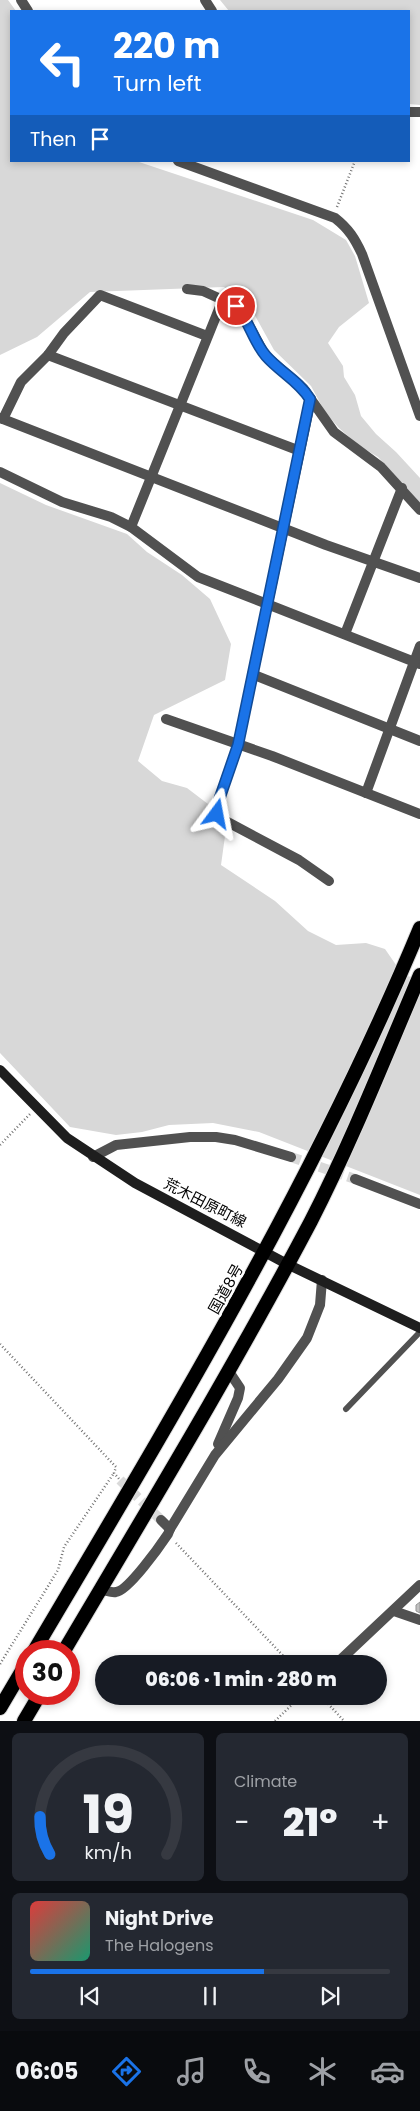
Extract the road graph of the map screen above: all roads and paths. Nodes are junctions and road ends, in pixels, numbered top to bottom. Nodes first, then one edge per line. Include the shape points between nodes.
1 (181, 162) edge
2 (354, 162) edge
3 (333, 218) junction
4 (187, 289) dead end
5 (223, 299) junction
6 (207, 336) junction
7 (48, 355) junction
8 (310, 399) junction
9 (179, 405) junction
10 (420, 416) edge
11 (2, 419) edge
12 (300, 451) junction
13 (0, 472) edge
14 (151, 476) junction
15 (402, 488) junction
16 (420, 510) edge
17 (131, 527) junction
18 (284, 529) junction
19 (372, 561) junction
20 (420, 578) edge
21 (268, 604) junction
22 (345, 634) junction
23 (420, 646) edge
24 (417, 662) edge
25 (252, 674) junction
26 (166, 719) dead end
27 (390, 730) junction
28 (420, 741) edge
29 (238, 745) junction
30 (366, 793) junction
31 (420, 814) edge
32 (329, 881) dead end
33 (420, 928) edge
34 (420, 975) edge
35 (0, 1070) edge
36 (36, 1108) junction
37 (0, 1144) edge
38 (93, 1157) junction
39 (291, 1157) tunnel mouth
40 (355, 1179) tunnel mouth
41 (420, 1204) edge
42 (265, 1252) junction
43 (287, 1264) junction
44 (322, 1280) junction
45 (420, 1328) edge
46 (420, 1332) edge
47 (0, 1344) edge
48 (228, 1370) junction
49 (346, 1409) dead end
50 (215, 1454) junction
51 (114, 1473) junction
52 (120, 1480) tunnel mouth
53 (161, 1520) tunnel mouth
54 (169, 1532) junction
55 (420, 1585) edge
56 (100, 1590) junction
57 (394, 1611) junction
58 (420, 1620) edge
59 (41, 1640) edge
60 (70, 1640) edge
61 (283, 1655) edge
62 (346, 1655) edge
63 (0, 1664) edge
64 (15, 1683) edge
65 (33, 1705) edge
66 (292, 1705) edge
67 (330, 1705) edge
68 (0, 1708) edge
69 (24, 1721) edge
70 (275, 1721) edge
71 (344, 1721) edge

1 - 3 street
2 - 3 path
3 - 10 street via 347,227 358,246
4 - 5 street
5 - 6 street
5 - 8 street via 243,314 265,355 303,388
6 - 7 street via 100,295
6 - 9 street
7 - 9 street
7 - 11 street via 21,382
8 - 12 street
8 - 15 street via 334,432 374,460
9 - 12 street
9 - 14 street
11 - 14 street
12 - 18 street
13 - 17 street via 62,502 111,517
14 - 17 street
14 - 18 street
15 - 16 street
15 - 19 street
17 - 21 street via 198,577
18 - 19 street
18 - 21 street
19 - 20 street
19 - 22 street
21 - 22 street
21 - 25 street
22 - 24 street
23 - 24 street
24 - 27 street
25 - 27 street
25 - 29 street
26 - 29 street
27 - 28 street
27 - 30 street
29 - 30 street
29 - 32 street via 217,814 307,864
30 - 31 street
33 - 42 highway, 国道8号 via 389,1003
34 - 43 highway via 334,1175
35 - 36 main road, 荒木田原町線
36 - 37 path
36 - 38 main road, 荒木田原町線 via 67,1138
38 - 39 street via 116,1145 216,1137
38 - 42 main road, 荒木田原町線 via 174,1206
40 - 41 street
42 - 43 main road, 荒木田原町線
42 - 59 highway, 国道8号 via 202,1368
43 - 44 main road, 荒木田原町線
43 - 48 highway
44 - 45 main road, 荒木田原町線
44 - 50 street via 320,1305 307,1338
46 - 49 lane
47 - 51 path via 116,1467
48 - 50 street via 240,1388
48 - 56 highway
50 - 54 street
51 - 52 path
51 - 63 path via 64,1548 58,1570
53 - 54 street
54 - 56 street via 121,1591
54 - 61 path
55 - 57 street
56 - 60 highway
57 - 58 street
57 - 62 street
64 - 68 highway
65 - 69 highway
66 - 70 path
67 - 71 path

